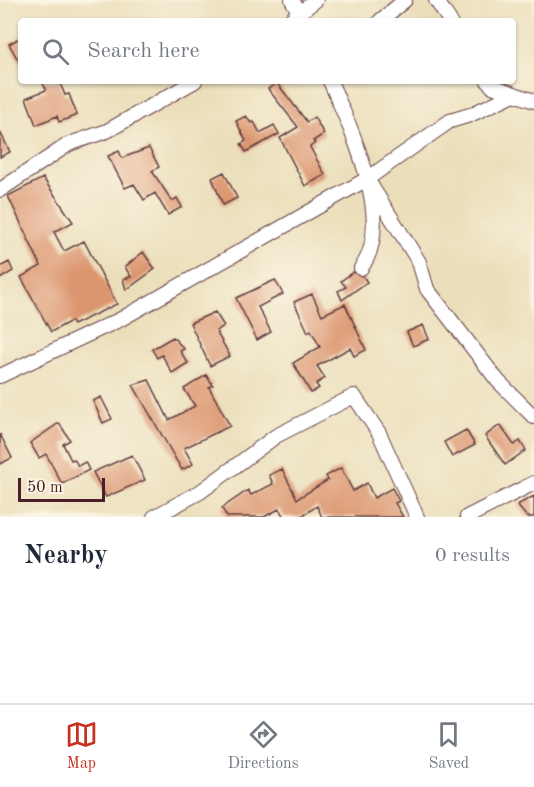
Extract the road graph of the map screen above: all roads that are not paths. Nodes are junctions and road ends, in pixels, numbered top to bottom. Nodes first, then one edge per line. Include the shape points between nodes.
1 (316, 0) edge
2 (405, 0) edge
3 (436, 0) edge
4 (296, 13) edge
5 (384, 18) edge
6 (448, 18) edge
7 (190, 84) edge
8 (331, 84) edge
9 (490, 84) edge
10 (514, 94) junction
11 (534, 101) edge
12 (367, 179) junction
13 (0, 190) edge
14 (361, 268) dead end
15 (0, 376) edge
16 (534, 417) edge
17 (534, 483) edge
18 (154, 517) edge
19 (417, 517) edge
20 (467, 517) edge

1 - 4 street
2 - 5 street
3 - 6 street
7 - 13 street via 107,131 69,144
8 - 12 street
9 - 10 street
10 - 11 street
10 - 12 street via 450,121
12 - 14 street via 372,221 370,256
12 - 15 street via 121,319
12 - 16 street via 419,261 427,290 498,381
17 - 20 street
18 - 19 street via 200,492 276,436 354,396 379,433

